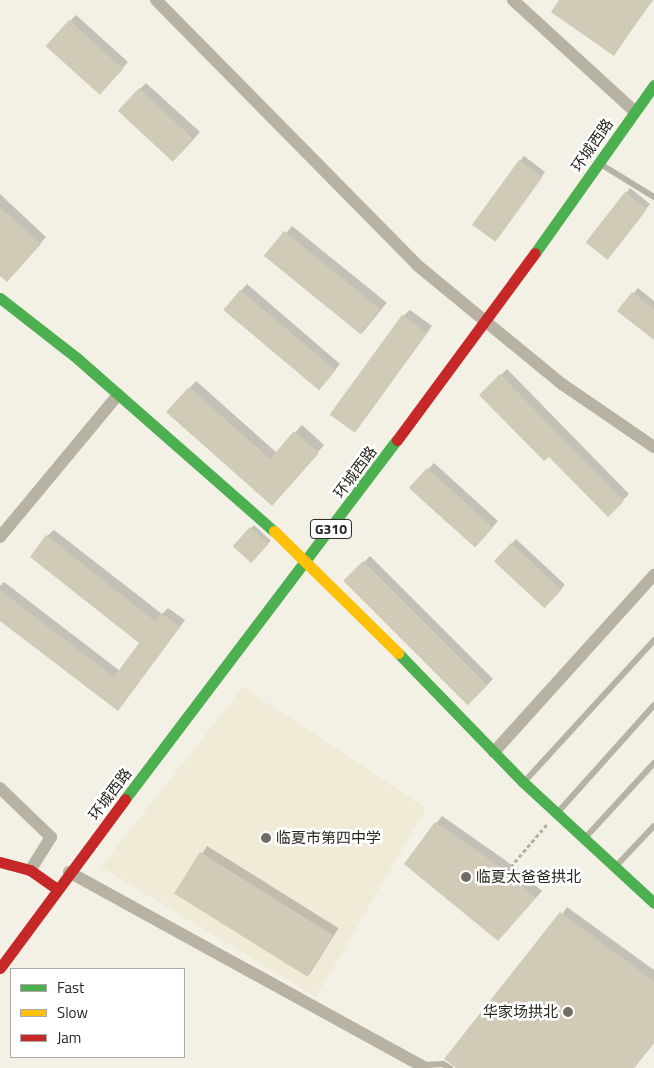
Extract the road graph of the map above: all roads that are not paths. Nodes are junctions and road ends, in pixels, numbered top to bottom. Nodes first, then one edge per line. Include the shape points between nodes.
1 (156, 0) edge
2 (513, 0) edge
3 (654, 84) edge
4 (634, 111) junction
5 (598, 162) junction
6 (654, 197) edge
7 (0, 298) edge
8 (487, 322) junction
9 (118, 395) junction
10 (654, 447) edge
11 (0, 538) edge
12 (306, 562) junction
13 (654, 575) edge
14 (654, 640) edge
15 (654, 705) edge
16 (494, 752) junction
17 (654, 763) edge
18 (523, 782) junction
19 (0, 788) edge
20 (556, 814) junction
21 (654, 826) edge
22 (584, 839) junction
23 (0, 862) edge
24 (615, 867) junction
25 (30, 870) junction
26 (69, 872) junction
27 (56, 889) junction
28 (653, 899) edge
29 (0, 968) edge
30 (423, 1066) edge
31 (450, 1068) edge

1 - 8 street via 417,265
2 - 4 street
3 - 4 main road, 环城西路 / G310
4 - 5 main road, 环城西路 / G310
5 - 6 lane
5 - 8 main road, 环城西路 / G310
7 - 9 main road
8 - 10 street via 562,384
8 - 12 main road, 环城西路 / G310
9 - 11 street
9 - 12 main road
12 - 16 main road
12 - 26 main road, 环城西路 / G310
13 - 16 street
14 - 18 lane
15 - 20 lane
16 - 18 main road
17 - 22 lane
18 - 20 main road
19 - 25 street via 51,836
20 - 22 main road
21 - 24 lane
22 - 24 main road
23 - 25 main road
24 - 28 main road
25 - 27 main road
26 - 27 main road, 环城西路 / G310
26 - 30 street
27 - 29 main road, 环城西路 / G310
30 - 31 lane via 443,1064

